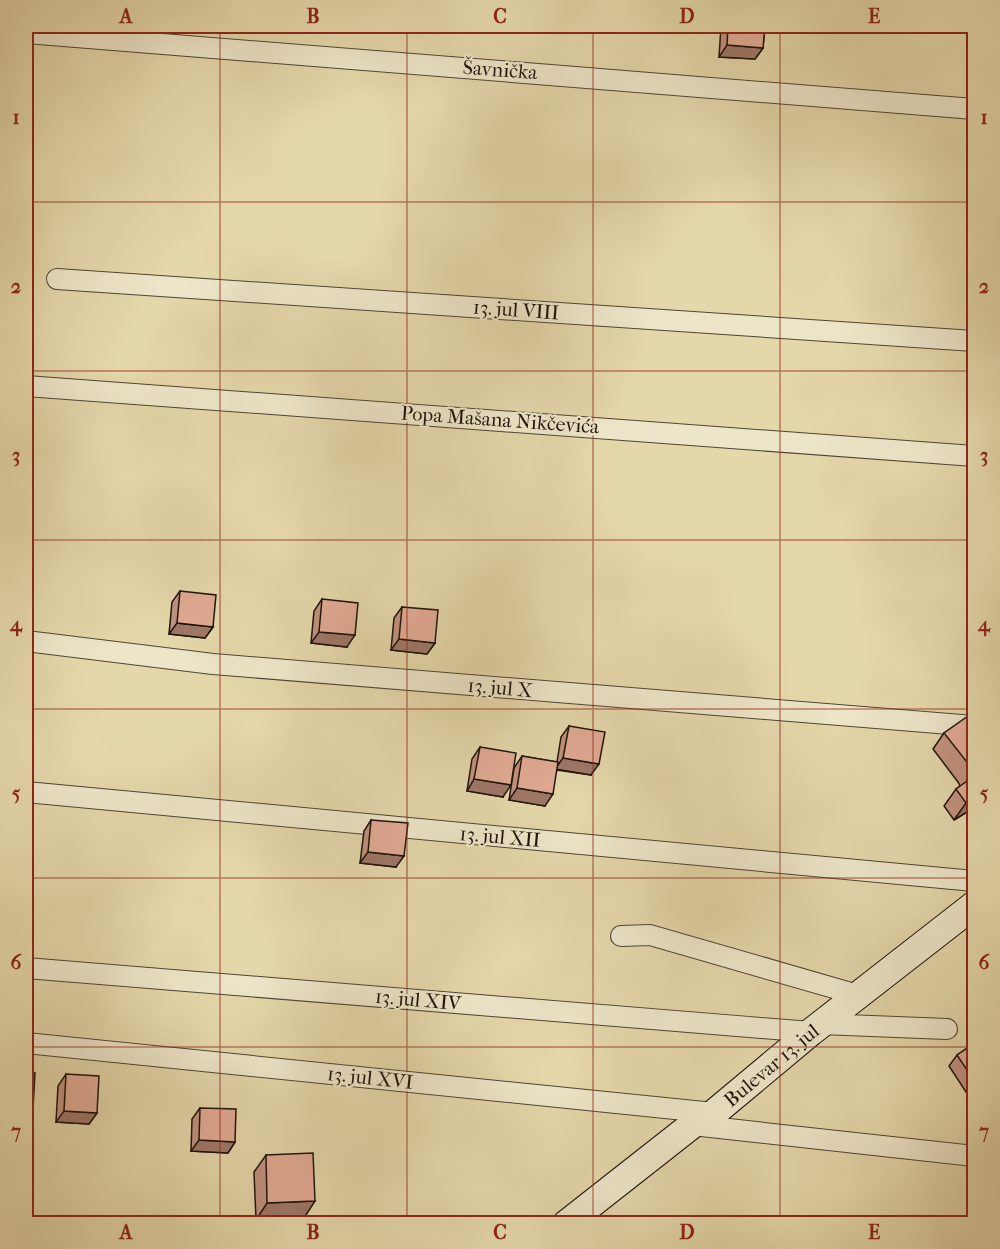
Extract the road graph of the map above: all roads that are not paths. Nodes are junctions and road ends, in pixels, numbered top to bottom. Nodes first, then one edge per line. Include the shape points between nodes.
1 (26, 33) edge
2 (975, 109) edge
3 (57, 279) dead end
4 (975, 341) edge
5 (26, 386) edge
6 (975, 456) edge
7 (26, 641) edge
8 (975, 726) edge
9 (26, 792) edge
10 (975, 881) edge
11 (975, 905) edge
12 (621, 936) dead end
13 (26, 968) edge
14 (858, 995) junction
15 (816, 1028) junction
16 (947, 1029) dead end
17 (26, 1043) edge
18 (703, 1119) junction
19 (975, 1156) edge
20 (566, 1224) edge

1 - 2 street, Šavnička
3 - 4 street, 13. jul VIII
5 - 6 street, Popa Mašana Nikčevića
7 - 8 street, 13. jul X via 213,664
9 - 10 street, 13. jul XII
11 - 14 street, Bulevar 13. jul
12 - 14 street via 650,935
13 - 15 street, 13. jul XIV
14 - 15 street, Bulevar 13. jul
15 - 16 street, 13. jul XIV
15 - 18 street, Bulevar 13. jul
17 - 18 street, 13. jul XVI
18 - 19 street, 13. jul XVI
18 - 20 street, Bulevar 13. jul

